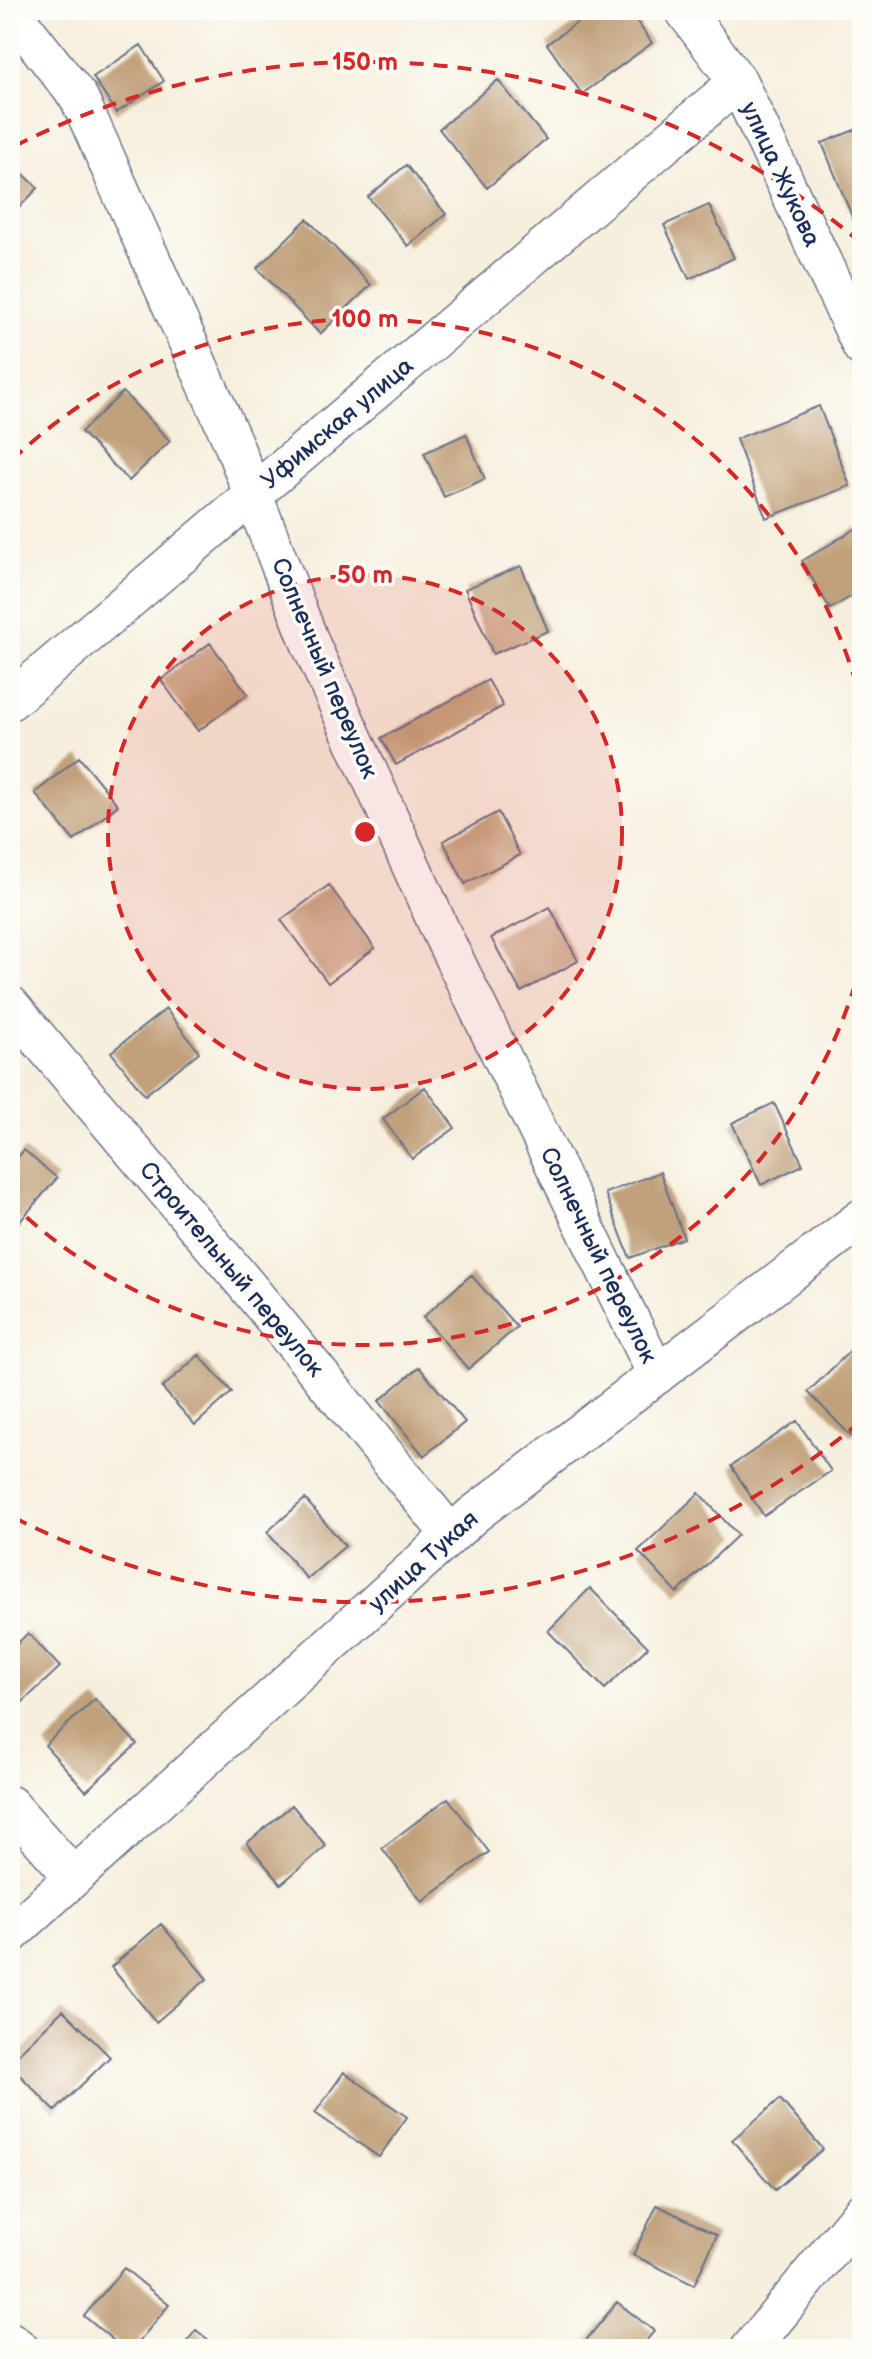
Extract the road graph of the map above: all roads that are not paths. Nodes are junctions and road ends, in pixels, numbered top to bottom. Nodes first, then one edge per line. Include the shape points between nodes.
1 (10, 10) edge
2 (684, 10) edge
3 (738, 82) junction
4 (862, 347) edge
5 (253, 494) junction
6 (10, 701) edge
7 (10, 1005) edge
8 (862, 1218) edge
9 (657, 1375) junction
10 (451, 1535) junction
11 (10, 1805) edge
12 (73, 1876) junction
13 (10, 1935) edge
14 (862, 2212) edge
15 (10, 2341) edge
16 (20, 2349) edge
17 (750, 2349) edge

1 - 5 street, Солнечный переулок via 79,98
2 - 3 street, улица Жукова
3 - 4 street, улица Жукова
3 - 5 street, Уфимская улица
5 - 6 street, Уфимская улица
5 - 9 street, Солнечный переулок via 311,645 442,934
7 - 10 street, Строительный переулок
8 - 9 street, улица Тукая
9 - 10 street, улица Тукая
10 - 12 street, улица Тукая
11 - 12 street
12 - 13 street, улица Тукая
14 - 17 street
15 - 16 street

